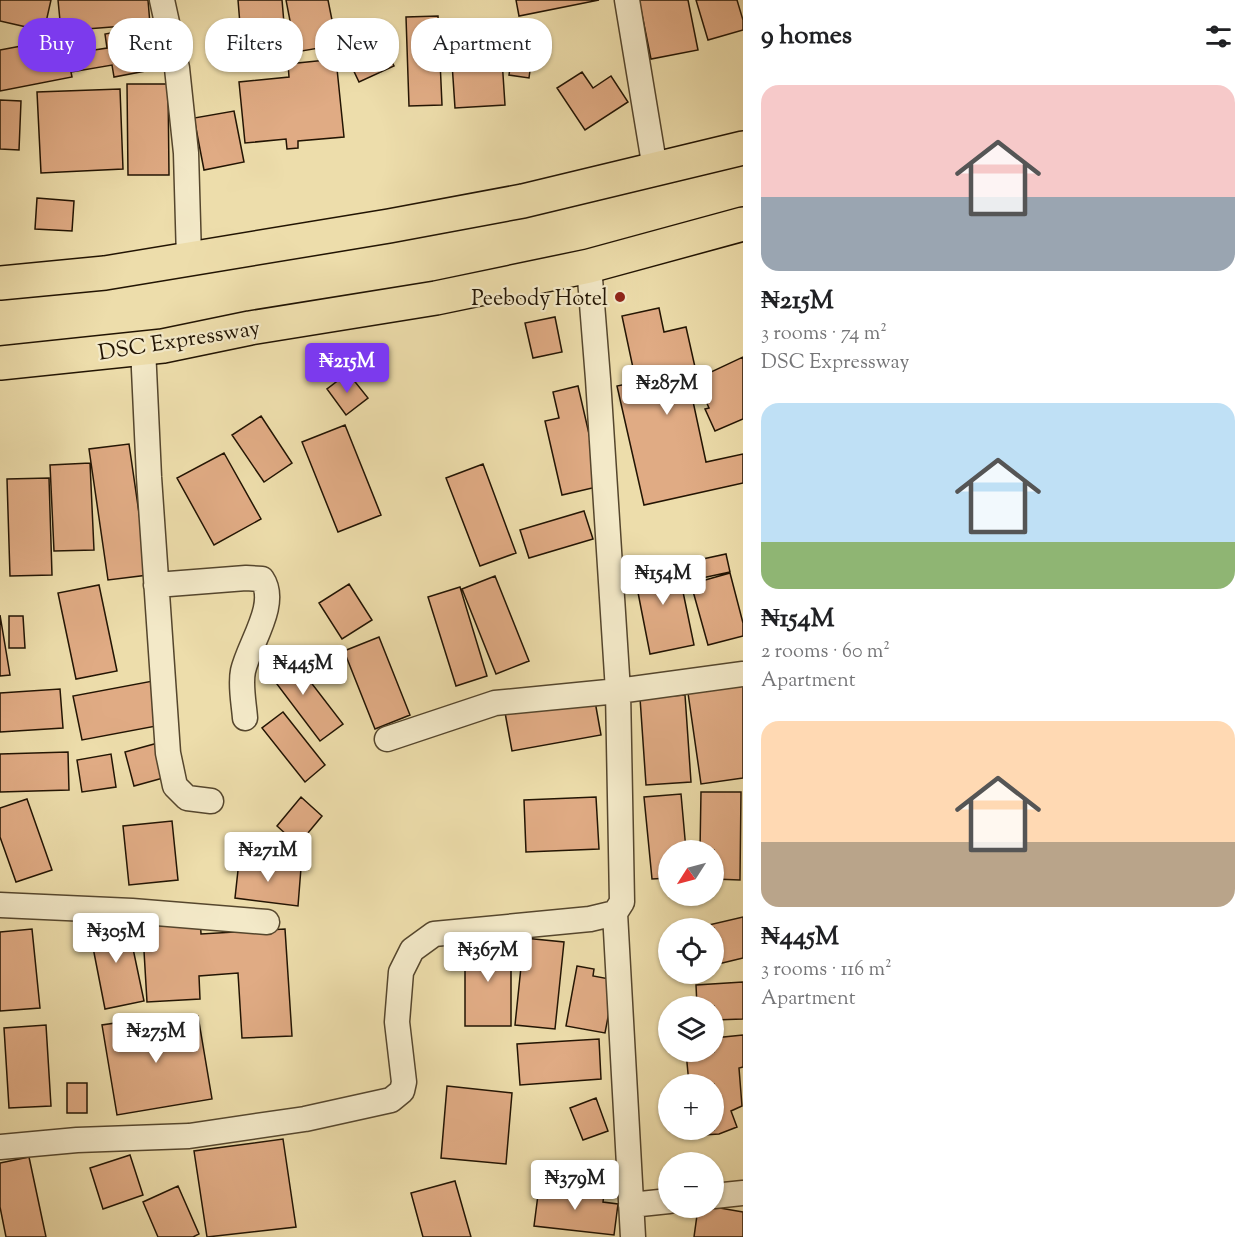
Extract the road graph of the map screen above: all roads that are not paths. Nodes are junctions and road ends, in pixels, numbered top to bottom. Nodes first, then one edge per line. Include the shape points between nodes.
1 (162, 0) edge
2 (627, 0) edge
3 (743, 148) edge
4 (655, 169) junction
5 (743, 224) edge
6 (189, 258) junction
7 (589, 266) junction
8 (0, 283) edge
9 (143, 348) junction
10 (0, 363) edge
11 (156, 585) junction
12 (743, 674) edge
13 (618, 691) junction
14 (245, 718) dead end
15 (387, 739) dead end
16 (211, 801) dead end
17 (0, 905) edge
18 (615, 913) junction
19 (267, 922) dead end
20 (0, 1148) edge
21 (743, 1193) edge
22 (724, 1195) edge
23 (658, 1202) edge
24 (631, 1205) junction
25 (633, 1237) edge

1 - 6 street via 177,68 186,153
2 - 4 street
3 - 4 main road
4 - 6 main road via 523,201
5 - 7 main road, DSC Expressway
6 - 8 main road via 105,273
7 - 9 main road, DSC Expressway via 436,298
7 - 13 street
9 - 10 main road, DSC Expressway
9 - 11 street
11 - 14 street via 262,579 268,588 267,606 243,673
11 - 16 street via 168,753 175,786 187,798
12 - 13 street
13 - 15 street via 495,703
13 - 18 street via 622,902
17 - 19 street
18 - 20 street via 434,933 412,950 400,972 398,1011 404,1082 402,1091 391,1100 305,1119 189,1136 76,1140
18 - 24 street
21 - 22 street
23 - 24 street
24 - 25 street

